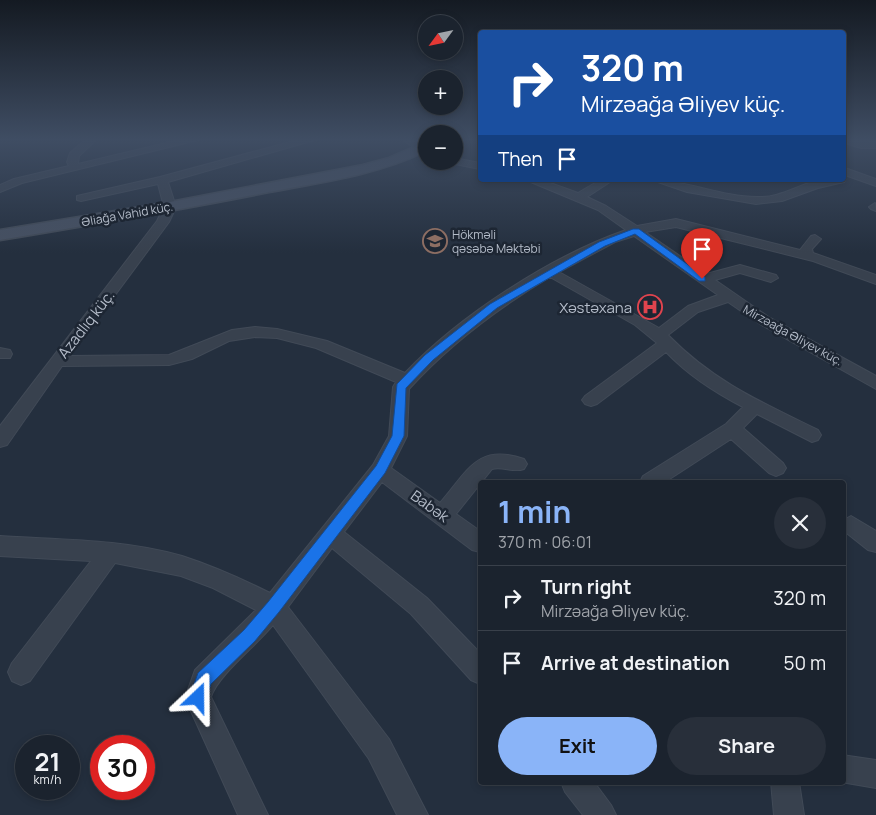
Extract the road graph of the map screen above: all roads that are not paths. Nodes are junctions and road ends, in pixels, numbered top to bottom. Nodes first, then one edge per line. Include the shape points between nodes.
1 (18, 177) edge
2 (42, 177) edge
3 (173, 177) edge
4 (321, 177) edge
5 (849, 177) edge
6 (162, 180) junction
7 (537, 182) edge
8 (605, 182) edge
9 (664, 182) edge
10 (825, 182) edge
11 (876, 183) edge
12 (4, 187) edge
13 (579, 197) junction
14 (82, 198) dead end
15 (170, 207) junction
16 (636, 230) junction
17 (0, 235) edge
18 (815, 239) dead end
19 (806, 254) junction
20 (550, 272) junction
21 (771, 278) dead end
22 (702, 279) junction
23 (876, 280) edge
24 (727, 297) junction
25 (662, 340) junction
26 (57, 361) junction
27 (406, 380) junction
28 (876, 383) edge
29 (591, 400) dead end
30 (754, 406) junction
31 (732, 429) junction
32 (812, 435) dead end
33 (0, 440) edge
34 (517, 464) dead end
35 (776, 468) dead end
36 (380, 470) junction
37 (653, 480) edge
38 (443, 514) junction
39 (851, 525) dead end
40 (331, 534) junction
41 (478, 540) edge
42 (876, 543) edge
43 (0, 546) edge
44 (110, 552) junction
45 (274, 607) junction
46 (478, 669) edge
47 (20, 672) dead end
48 (846, 770) edge
49 (876, 774) edge
50 (577, 785) edge
51 (785, 785) edge
52 (253, 815) edge
53 (413, 815) edge
54 (601, 815) edge
55 (789, 815) edge

1 - 12 street
2 - 12 street
3 - 6 street
4 - 15 street, Əliağa Vahid küç.
5 - 11 street
6 - 14 street
6 - 15 street
7 - 13 street, Mirzəağa Əliyev küç.
8 - 13 street
9 - 10 street via 687,189 767,201
13 - 16 street, Mirzəağa Əliyev küç.
15 - 17 street, Əliağa Vahid küç.
15 - 26 street, Azadlıq küç. via 164,222
16 - 19 street via 660,223 676,223
16 - 20 street
16 - 22 street, Mirzəağa Əliyev küç.
18 - 19 street via 806,248
19 - 23 street
20 - 25 street via 640,322
20 - 27 street via 494,306 429,357
21 - 22 street via 740,269
22 - 24 street, Mirzəağa Əliyev küç.
24 - 25 street via 693,309
24 - 28 street, Mirzəağa Əliyev küç.
25 - 29 street
25 - 30 street via 722,389
26 - 27 street via 169,360 185,357 230,336 291,334
26 - 33 street, Azadlıq küç.
27 - 36 street via 399,398 398,436
30 - 31 street
30 - 32 street
31 - 35 street
31 - 37 street
34 - 38 street via 500,460 486,463
36 - 38 street, Babək
36 - 40 street
38 - 41 street, Babək
39 - 42 street
40 - 45 street
40 - 46 street via 419,606
43 - 44 street
44 - 45 street via 181,566 220,580
44 - 47 street
45 - 52 street via 204,679 198,698
45 - 53 street via 379,749
48 - 49 street
50 - 54 street
51 - 55 street

